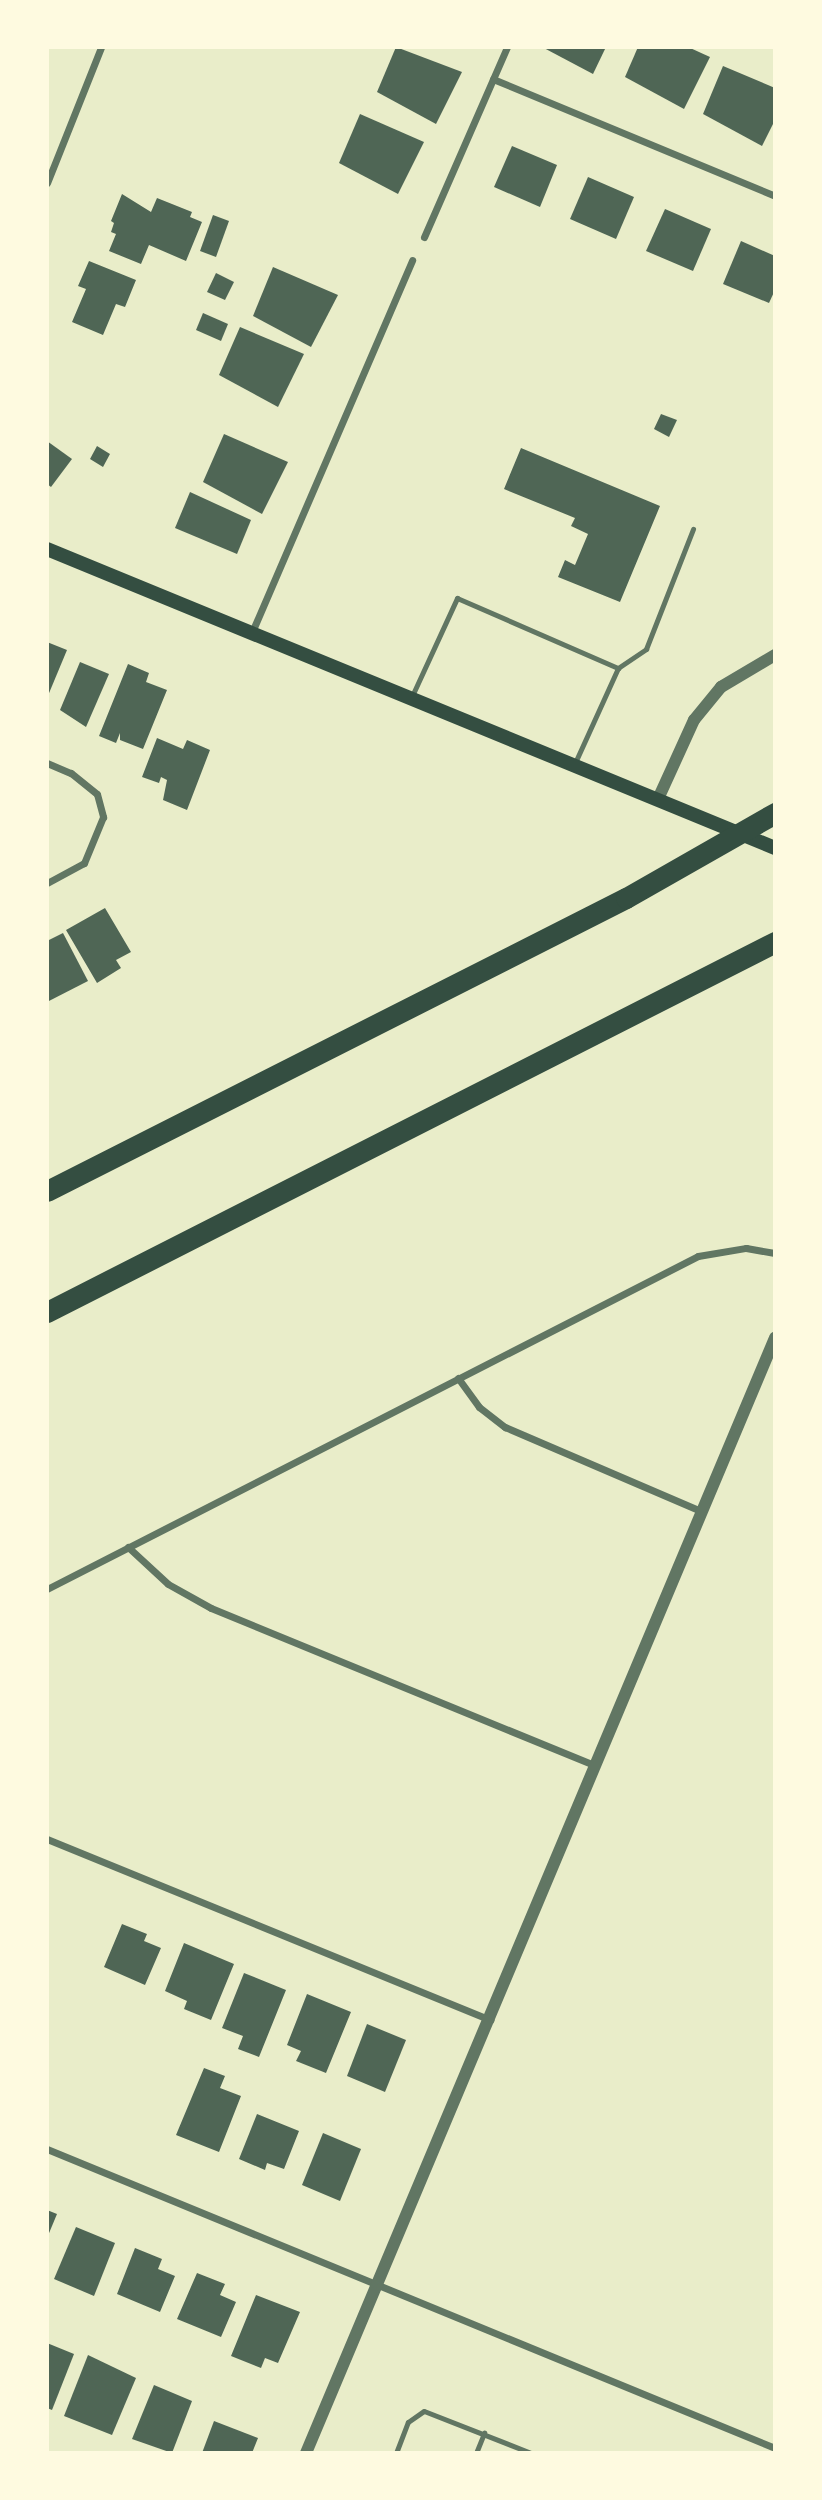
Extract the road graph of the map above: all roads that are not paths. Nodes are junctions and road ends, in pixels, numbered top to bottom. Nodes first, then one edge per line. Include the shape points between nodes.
1 (100, 47) edge
2 (507, 47) edge
3 (493, 79) junction
4 (47, 183) edge
5 (775, 196) edge
6 (424, 237) dead end
7 (412, 260) dead end
8 (693, 529) dead end
9 (47, 549) edge
10 (251, 634) junction
11 (775, 656) edge
12 (618, 668) junction
13 (410, 699) junction
14 (47, 763) edge
15 (574, 765) junction
16 (658, 799) junction
17 (775, 813) edge
18 (775, 848) edge
19 (47, 883) edge
20 (771, 944) edge
21 (47, 1191) edge
22 (775, 1253) edge
23 (47, 1312) edge
24 (775, 1338) edge
25 (458, 1378) junction
26 (701, 1511) junction
27 (128, 1547) junction
28 (47, 1589) edge
29 (596, 1766) junction
30 (47, 1839) edge
31 (489, 2021) junction
32 (47, 2149) edge
33 (376, 2284) junction
34 (484, 2433) junction
35 (775, 2448) edge
36 (306, 2453) edge
37 (396, 2453) edge
38 (476, 2453) edge
39 (531, 2453) edge

1 - 4 street
2 - 3 street
3 - 5 street
3 - 6 street
7 - 10 street
8 - 12 lane via 646,649
9 - 10 main road
10 - 13 main road
11 - 16 street via 721,687 694,720
12 - 13 lane via 457,598
12 - 15 lane
13 - 15 main road
14 - 19 street via 71,773 97,794 103,817 84,863
15 - 16 main road
16 - 18 main road
17 - 21 highway via 626,898
20 - 23 highway
22 - 25 street via 746,1248 698,1256
24 - 26 street
25 - 26 street via 479,1407 505,1427
25 - 27 street
26 - 29 street
27 - 28 street
27 - 29 street via 168,1584 211,1608
29 - 31 street
30 - 31 street
31 - 33 street
32 - 33 street
33 - 35 street
33 - 36 street
34 - 37 lane via 424,2411 408,2422
34 - 38 lane
34 - 39 lane

